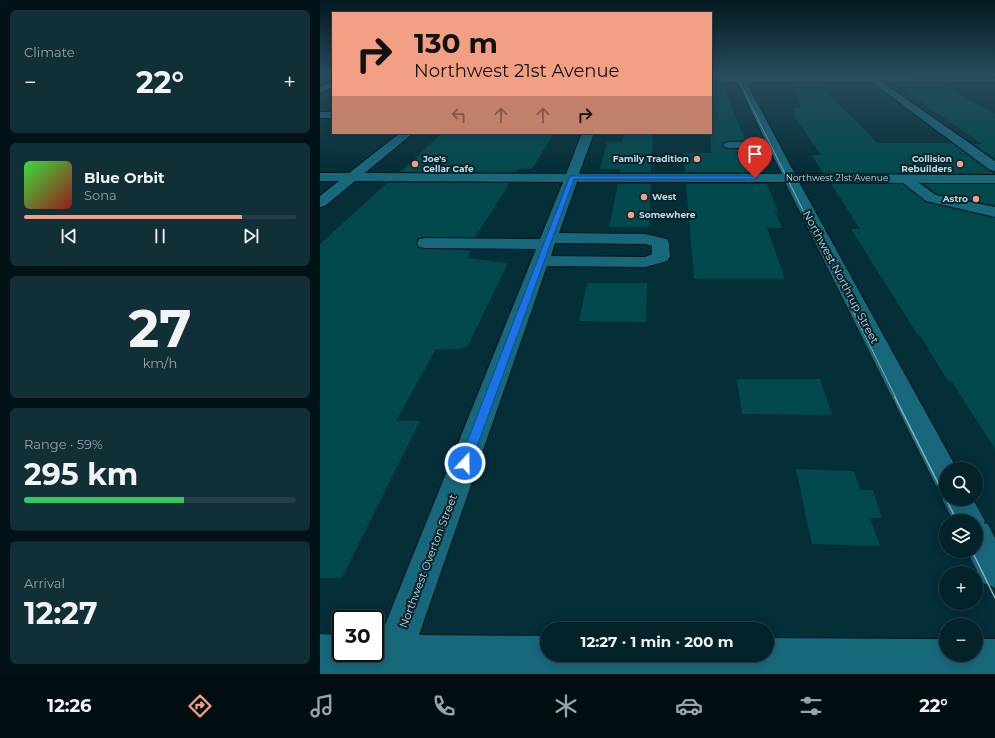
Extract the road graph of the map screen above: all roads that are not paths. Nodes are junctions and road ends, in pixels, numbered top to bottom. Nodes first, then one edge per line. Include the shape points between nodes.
1 (755, 106) edge
2 (911, 106) edge
3 (320, 114) edge
4 (332, 114) edge
5 (406, 134) edge
6 (588, 134) edge
7 (729, 146) dead end
8 (774, 146) junction
9 (995, 167) edge
10 (320, 177) edge
11 (352, 177) junction
12 (572, 177) junction
13 (790, 178) junction
14 (906, 178) junction
15 (995, 179) edge
16 (320, 203) edge
17 (995, 212) edge
18 (425, 243) dead end
19 (546, 248) junction
20 (939, 464) edge
21 (983, 548) edge
22 (995, 571) edge
23 (320, 654) edge
24 (995, 659) edge
25 (388, 664) edge
26 (552, 665) edge

1 - 8 street, Northwest Northrup Street
2 - 9 street
3 - 4 street
5 - 11 street
6 - 12 street, Northwest Overton Street
7 - 8 street
8 - 13 street, Northwest Northrup Street
10 - 11 street, Northwest 21st Avenue
11 - 12 street, Northwest 21st Avenue
11 - 16 street
12 - 13 street, Northwest 21st Avenue
12 - 19 street, Northwest Overton Street
13 - 14 street, Northwest 21st Avenue
13 - 20 street, Northwest Northrup Street
14 - 15 street, Northwest 21st Avenue
14 - 17 street via 931,198
18 - 19 street
19 - 19 street via 646,239 661,243 661,256 646,262
19 - 25 street, Northwest Overton Street
21 - 22 street
23 - 25 street
24 - 26 street
25 - 26 street

